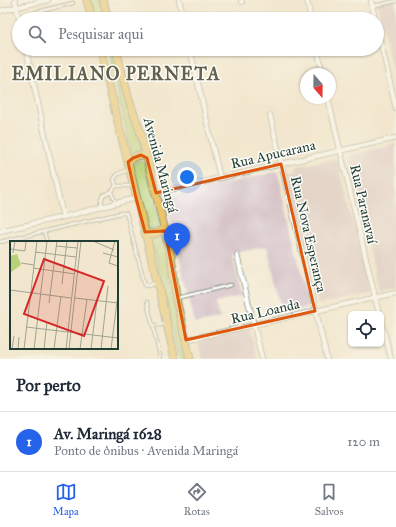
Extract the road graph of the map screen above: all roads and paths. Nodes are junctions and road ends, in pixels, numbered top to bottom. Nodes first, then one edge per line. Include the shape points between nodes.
1 (15, 0) edge
2 (48, 0) edge
3 (87, 0) edge
4 (103, 0) edge
5 (179, 0) edge
6 (307, 0) edge
7 (371, 0) edge
8 (394, 1) edge
9 (73, 3) dead end
10 (372, 6) junction
11 (16, 7) junction
12 (0, 11) edge
13 (17, 12) edge
14 (37, 12) edge
15 (90, 12) edge
16 (106, 12) edge
17 (182, 12) edge
18 (310, 12) edge
19 (373, 12) edge
20 (28, 56) edge
21 (102, 56) edge
22 (118, 56) edge
23 (192, 56) edge
24 (319, 56) edge
25 (384, 56) edge
26 (322, 68) edge
27 (329, 104) edge
28 (396, 109) edge
29 (270, 114) dead end
30 (396, 138) edge
31 (340, 150) junction
32 (147, 158) junction
33 (281, 164) junction
34 (129, 166) junction
35 (220, 178) junction
36 (116, 186) junction
37 (134, 186) junction
38 (112, 192) junction
39 (156, 193) junction
40 (136, 198) junction
41 (116, 203) junction
42 (101, 207) junction
43 (63, 217) junction
44 (164, 227) junction
45 (0, 229) edge
46 (44, 232) junction
47 (146, 232) junction
48 (47, 241) edge
49 (0, 242) edge
50 (237, 255) dead end
51 (158, 283) junction
52 (231, 285) dead end
53 (396, 293) edge
54 (375, 298) junction
55 (176, 299) junction
56 (147, 302) dead end
57 (315, 311) junction
58 (378, 311) edge
59 (167, 323) junction
60 (254, 324) junction
61 (154, 326) junction
62 (384, 332) edge
63 (186, 340) junction
64 (159, 359) edge
65 (175, 359) edge
66 (190, 359) edge
67 (262, 359) edge
68 (326, 359) edge
69 (391, 359) edge

1 - 11 street
2 - 11 street
3 - 15 main road
4 - 16 main road
5 - 17 street
6 - 18 street
7 - 10 street
8 - 10 lane
9 - 14 lane
10 - 19 street
11 - 12 street
11 - 13 street
20 - 43 street
21 - 34 main road
22 - 32 main road, Avenida Maringá
23 - 35 street
24 - 26 street
25 - 28 street
27 - 31 street, Rua Paranavaí
29 - 33 street, Rua Nova Esperança
30 - 31 street, Rua Apucarana
31 - 33 street, Rua Apucarana
31 - 54 street, Rua Paranavaí
32 - 34 main road via 137,156
32 - 39 main road, Avenida Maringá
33 - 35 street, Rua Apucarana
33 - 57 street, Rua Nova Esperança
34 - 36 lane via 114,179
34 - 37 main road
35 - 39 street, Rua Apucarana
36 - 37 lane
36 - 38 lane
37 - 40 main road
38 - 41 lane
38 - 42 lane via 104,194
39 - 44 main road, Avenida Maringá
40 - 41 street
40 - 47 main road
41 - 42 street
42 - 43 street
43 - 45 street
44 - 47 main road via 155,234
44 - 55 main road, Avenida Maringá via 171,255
46 - 48 lane
46 - 49 lane
46 - 51 lane via 126,213 145,285
47 - 51 main road
50 - 60 street
51 - 59 main road
52 - 55 lane
53 - 54 street, Rua Loanda
54 - 57 street, Rua Loanda
54 - 58 street, Rua Paranavaí
55 - 63 main road, Avenida Maringá
56 - 61 lane
57 - 60 street, Rua Loanda
57 - 68 street, Rua Nova Esperança
59 - 61 lane
59 - 65 main road
60 - 63 street, Rua Loanda
60 - 67 street
61 - 64 lane
62 - 69 street
63 - 66 main road, Avenida Maringá

